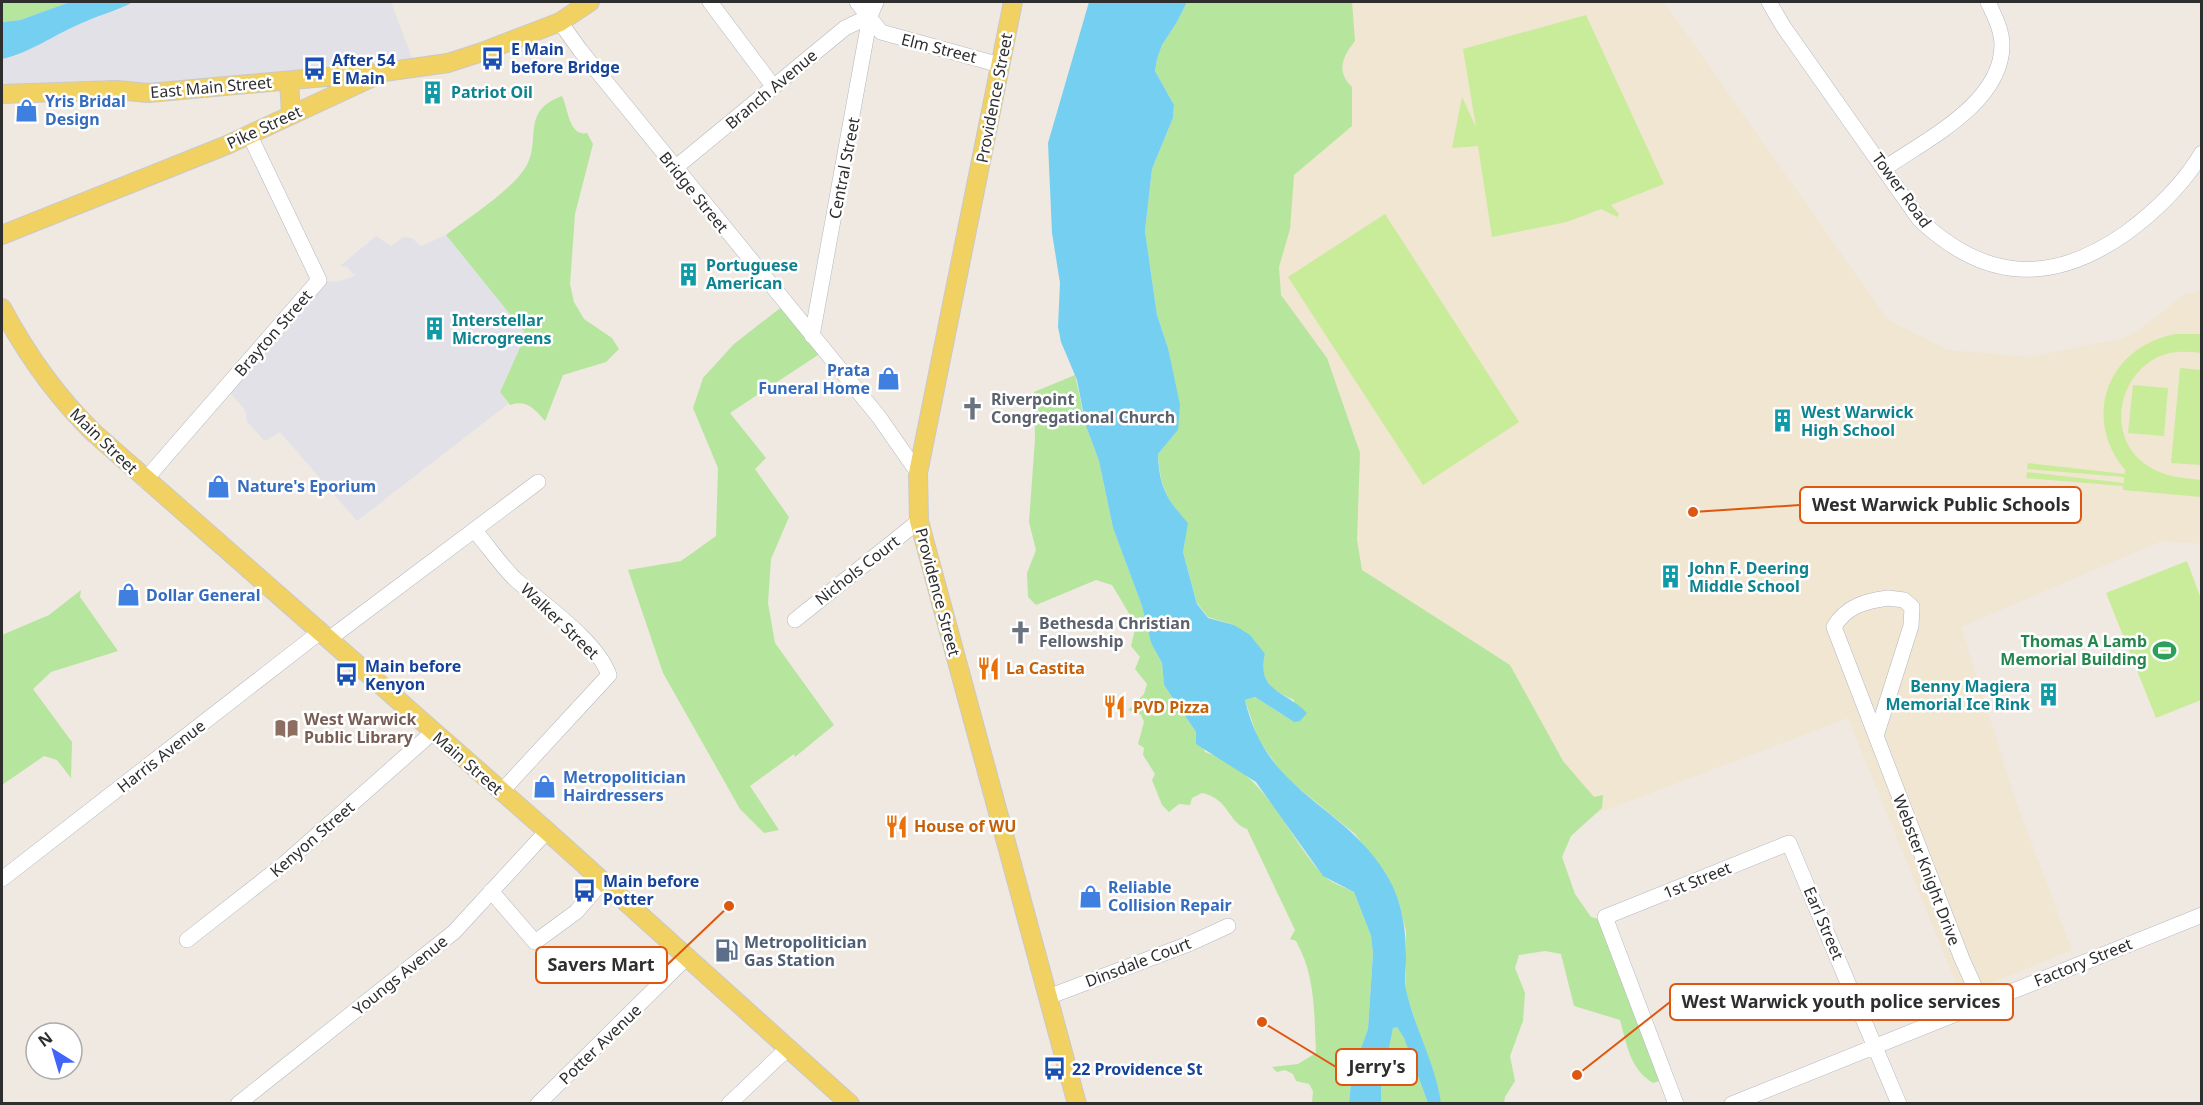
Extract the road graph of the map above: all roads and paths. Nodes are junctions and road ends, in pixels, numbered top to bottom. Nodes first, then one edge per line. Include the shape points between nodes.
1 (590, 2) edge
2 (710, 2) edge
3 (857, 2) edge
4 (1013, 2) edge
5 (1769, 2) edge
6 (1988, 2) edge
7 (873, 9) edge
8 (560, 22) junction
9 (1000, 65) junction
10 (384, 72) junction
11 (289, 81) junction
12 (773, 86) junction
13 (2, 94) edge
14 (291, 114) junction
15 (249, 135) junction
16 (2202, 153) edge
17 (675, 168) junction
18 (1885, 168) junction
19 (2, 235) edge
20 (3, 313) edge
21 (812, 336) junction
22 (918, 473) junction
23 (145, 480) junction
24 (538, 482) dead end
25 (919, 521) junction
26 (475, 531) junction
27 (795, 620) dead end
28 (325, 636) junction
29 (433, 732) junction
30 (1876, 736) junction
31 (501, 792) junction
32 (547, 831) junction
33 (1789, 843) joint
34 (2, 879) edge
35 (602, 882) junction
36 (491, 891) junction
37 (2202, 915) edge
38 (1228, 926) dead end
39 (187, 940) dead end
40 (686, 958) junction
41 (1048, 997) junction
42 (1982, 1003) junction
43 (1876, 1045) junction
44 (787, 1049) junction
45 (238, 1104) edge
46 (538, 1104) edge
47 (729, 1104) edge
48 (850, 1104) edge
49 (1077, 1104) edge
50 (1676, 1104) edge
51 (1732, 1104) edge
52 (1899, 1104) edge

1 - 8 main road
2 - 12 street
3 - 7 street, Elm Street
4 - 9 main road, Providence Street
5 - 18 street, Tower Road
6 - 18 street via 2002,45 1995,78 1987,92
7 - 9 street, Elm Street via 881,32
7 - 12 street, Branch Avenue
7 - 21 street, Central Street
8 - 10 main road, Pike Street via 448,63
8 - 17 street, Bridge Street
9 - 22 main road, Providence Street
10 - 11 main road, East Main Street
10 - 14 main road, Pike Street
11 - 13 main road, East Main Street via 148,93 116,90
11 - 14 main road
12 - 17 street, Branch Avenue
14 - 15 main road, Pike Street
15 - 19 main road, Pike Street
15 - 23 street, Brayton Street via 319,280
16 - 18 street, Tower Road via 2162,204 2109,245 2064,266 2033,270 2000,266 1944,242 1919,219
17 - 21 street, Bridge Street
20 - 23 main road, Main Street via 37,367 70,409
21 - 22 street, Bridge Street via 879,417
22 - 25 main road, Providence Street
23 - 28 main road, Main Street
24 - 26 street
25 - 27 street, Nichols Court
25 - 41 main road, Providence Street
26 - 28 street
26 - 31 street, Walker Street via 512,576 584,640 609,675
28 - 29 main road, Main Street
28 - 34 street, Harris Avenue
29 - 31 main road, Main Street
29 - 39 street, Kenyon Street via 284,864
30 - 30 street, Webster Knight Drive via 1911,626 1912,607 1904,600 1864,602 1839,618 1834,627
30 - 42 street, Webster Knight Drive
31 - 32 main road, Main Street
32 - 35 main road, Main Street
32 - 36 street, Youngs Avenue
33 - 43 street, Earl Street
33 - 50 street, 1st Street via 1605,917
35 - 36 street via 576,912 535,942
35 - 40 main road, Main Street
36 - 45 street, Youngs Avenue via 454,932
37 - 42 street, Factory Street
38 - 41 street, Dinsdale Court
40 - 44 main road, Main Street
40 - 46 street, Potter Avenue
41 - 49 main road, Providence Street
42 - 43 street, Factory Street
43 - 51 street, Factory Street
43 - 52 street, Earl Street
44 - 47 street
44 - 48 main road, Main Street

